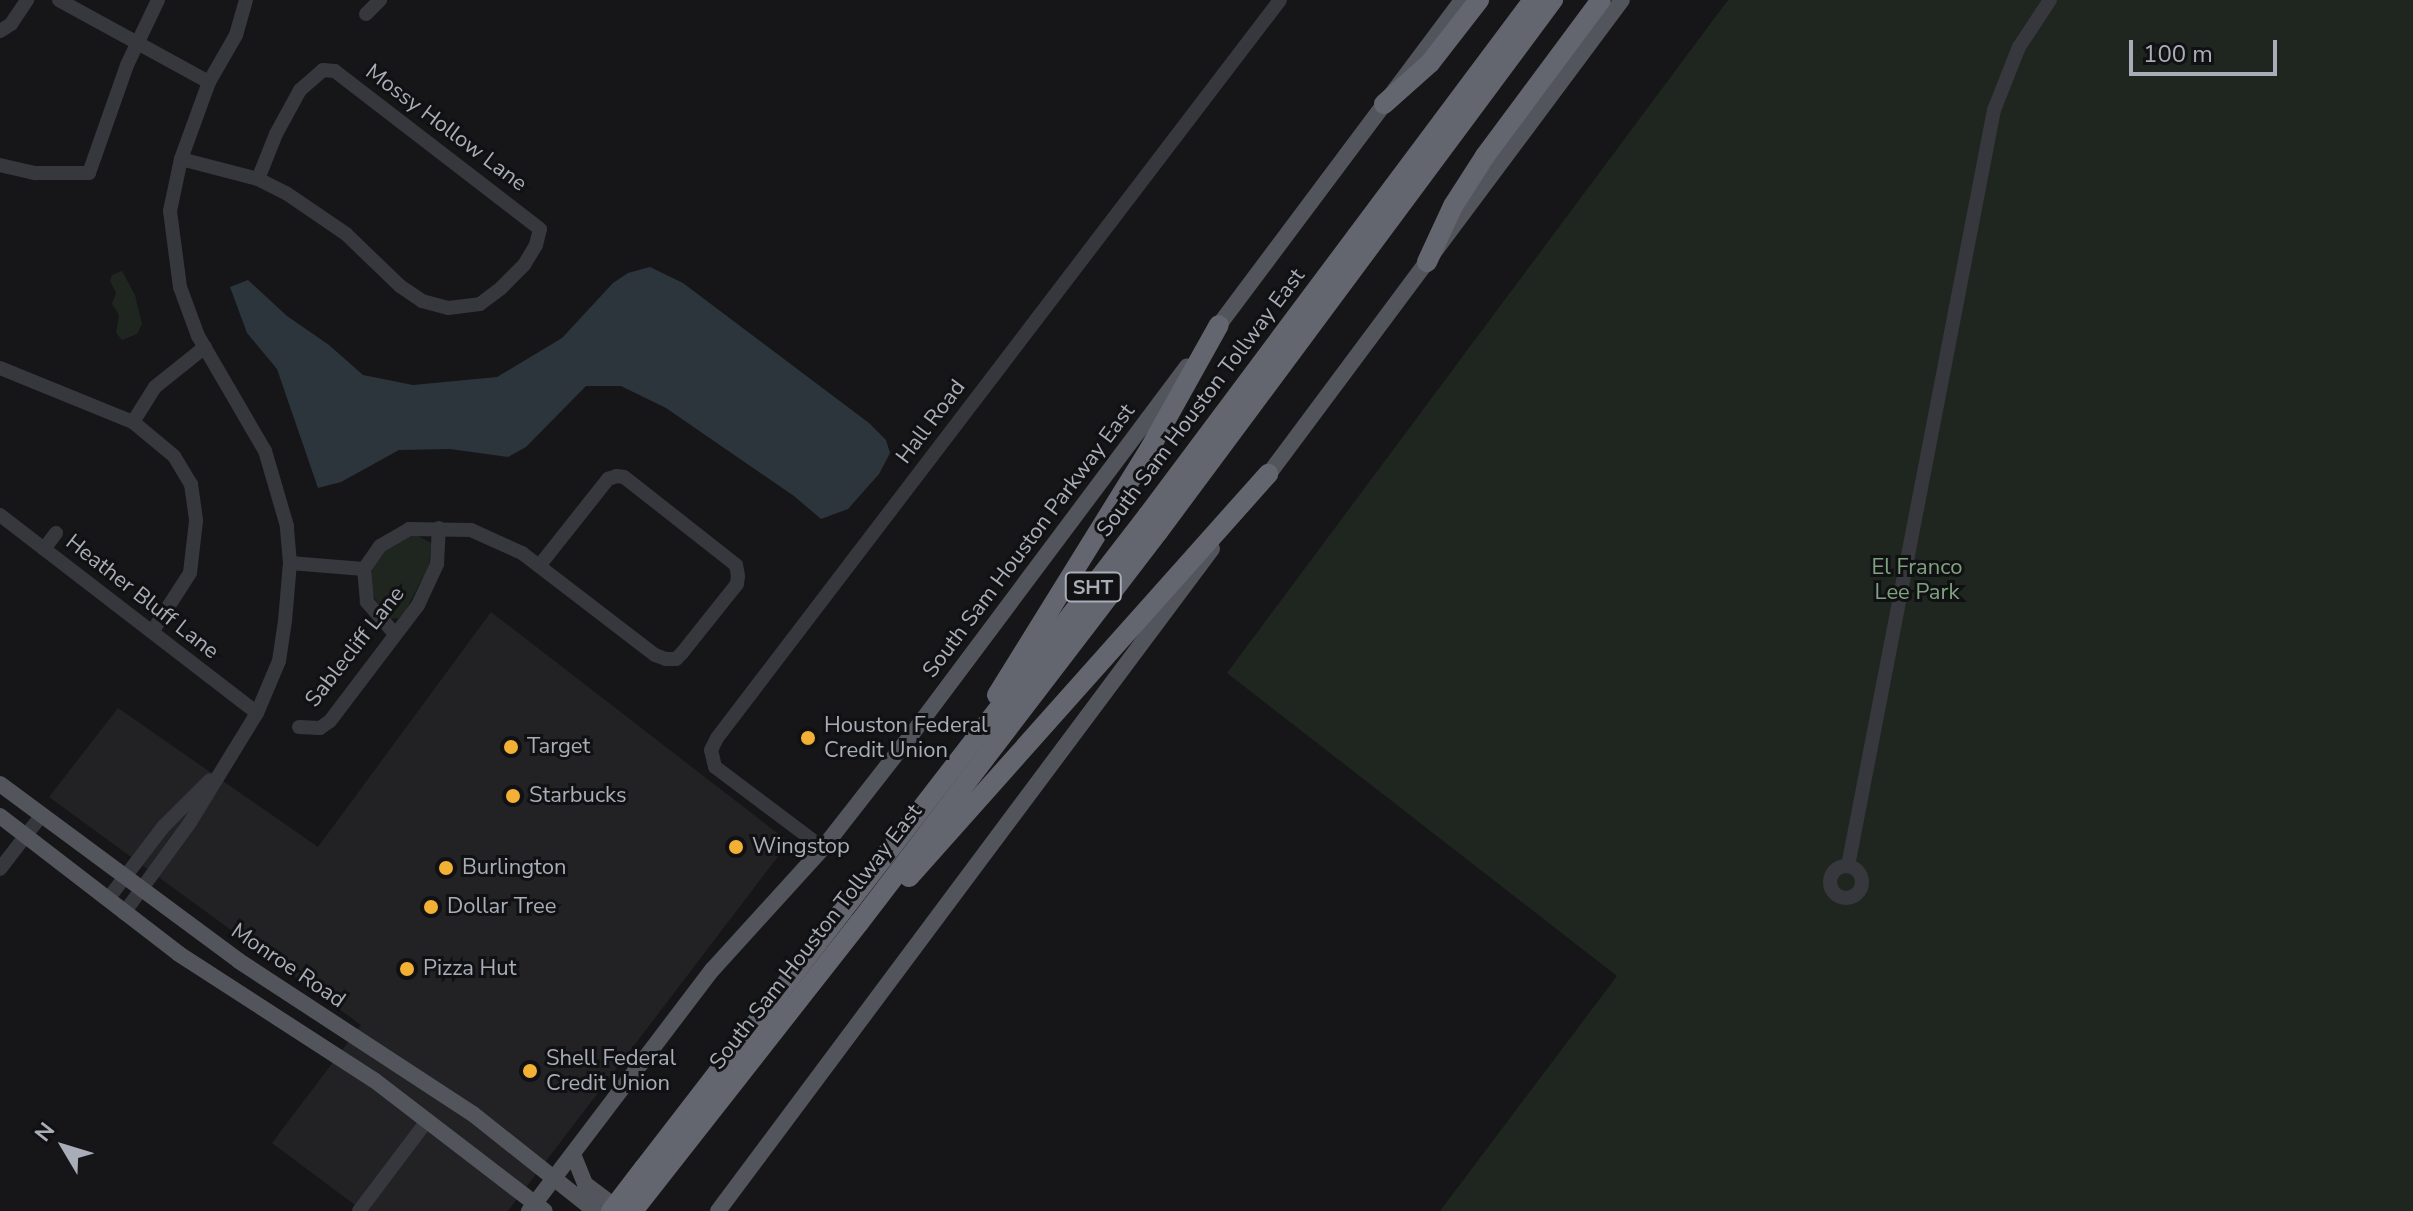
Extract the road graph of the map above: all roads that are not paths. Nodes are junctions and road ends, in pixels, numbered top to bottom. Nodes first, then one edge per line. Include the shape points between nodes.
1 (27, 0) edge
2 (59, 0) edge
3 (158, 0) edge
4 (246, 0) edge
5 (380, 0) edge
6 (1280, 0) edge
7 (1462, 0) edge
8 (1479, 0) edge
9 (1533, 0) edge
10 (1553, 0) edge
11 (1601, 0) edge
12 (1622, 0) edge
13 (2050, 0) edge
14 (366, 14) dead end
15 (1, 30) edge
16 (138, 43) junction
17 (209, 82) junction
18 (1384, 104) junction
19 (181, 159) junction
20 (0, 165) edge
21 (258, 179) junction
22 (1427, 262) junction
23 (1219, 325) junction
24 (205, 347) junction
25 (2, 376) edge
26 (133, 422) junction
27 (1268, 474) junction
28 (0, 515) edge
29 (439, 528) junction
30 (56, 533) dead end
31 (44, 549) junction
32 (290, 563) junction
33 (539, 566) junction
34 (364, 569) junction
35 (152, 632) junction
36 (395, 634) junction
37 (257, 713) junction
38 (299, 727) dead end
39 (219, 772) junction
40 (948, 777) junction
41 (0, 784) edge
42 (0, 816) edge
43 (41, 816) junction
44 (26, 835) junction
45 (823, 848) junction
46 (1848, 866) dead end
47 (0, 869) edge
48 (125, 876) junction
49 (142, 888) junction
50 (108, 899) junction
51 (124, 913) junction
52 (859, 923) junction
53 (239, 961) junction
54 (222, 984) junction
55 (388, 1058) junction
56 (374, 1080) junction
57 (426, 1122) junction
58 (573, 1154) junction
59 (652, 1172) junction
60 (555, 1179) junction
61 (537, 1208) edge
62 (359, 1211) edge
63 (595, 1211) edge
64 (611, 1211) edge
65 (621, 1211) edge
66 (633, 1211) edge
67 (718, 1211) edge

1 - 15 street
2 - 16 street
3 - 16 street
4 - 17 street via 236,35
5 - 14 street
6 - 45 street, Hall Road via 717,738 711,750 715,767
7 - 18 main road, South Sam Houston Parkway East
8 - 18 highway via 1430,63
9 - 40 highway, South Sam Houston Tollway East / SHT
10 - 52 highway, South Sam Houston Tollway East / SHT via 1158,532
11 - 22 highway via 1485,156 1453,206
12 - 22 main road
13 - 46 street via 2019,47 1994,110
16 - 17 street
16 - 20 street via 89,173 36,173
17 - 19 street
18 - 23 main road, South Sam Houston Parkway East
19 - 21 street
19 - 24 street via 170,211 180,287
21 - 21 street, Mossy Hollow Lane via 300,90 323,70 335,71 540,229 524,265 501,288 480,304 448,308 422,301 346,234
22 - 27 main road
23 - 40 highway via 1149,450
23 - 45 main road, South Sam Houston Parkway East
24 - 26 street via 155,387
24 - 32 street via 265,451 287,526
25 - 26 street
26 - 35 street via 174,456 191,484 196,521 190,573
27 - 52 highway via 898,890
27 - 67 main road
28 - 31 street, Heather Bluff Lane
29 - 33 street via 479,532
29 - 34 street via 409,529 392,536
29 - 36 street, Sablecliff Lane via 437,564 429,585
30 - 31 street
31 - 35 street, Heather Bluff Lane
32 - 34 street
32 - 37 street via 279,661
33 - 33 street via 608,479 624,477 736,565 737,584 676,659 655,655
34 - 36 street via 367,602
35 - 37 street, Heather Bluff Lane
36 - 38 street, Sablecliff Lane via 330,721 320,728
37 - 39 street
39 - 48 street via 182,806
39 - 49 street
40 - 59 highway, South Sam Houston Tollway East / SHT
41 - 43 main road, Monroe Road
42 - 44 main road
43 - 44 street
43 - 48 main road, Monroe Road
44 - 47 street
44 - 50 main road
45 - 58 main road, South Sam Houston Parkway East via 713,969
48 - 49 main road, Monroe Road
48 - 50 street
49 - 51 street
49 - 53 main road, Monroe Road
50 - 51 main road
51 - 54 main road
52 - 59 highway, South Sam Houston Tollway East / SHT
53 - 54 main road
53 - 55 main road, Monroe Road
54 - 56 main road
55 - 56 main road
55 - 60 main road, Monroe Road via 473,1114
56 - 57 main road
57 - 61 main road
57 - 62 street
58 - 60 main road, South Sam Houston Parkway East
58 - 65 main road via 585,1184
59 - 64 highway, South Sam Houston Tollway East / SHT, bridge
59 - 66 highway, South Sam Houston Tollway East / SHT
60 - 61 main road, South Sam Houston Parkway East
60 - 63 main road, Monroe Road

